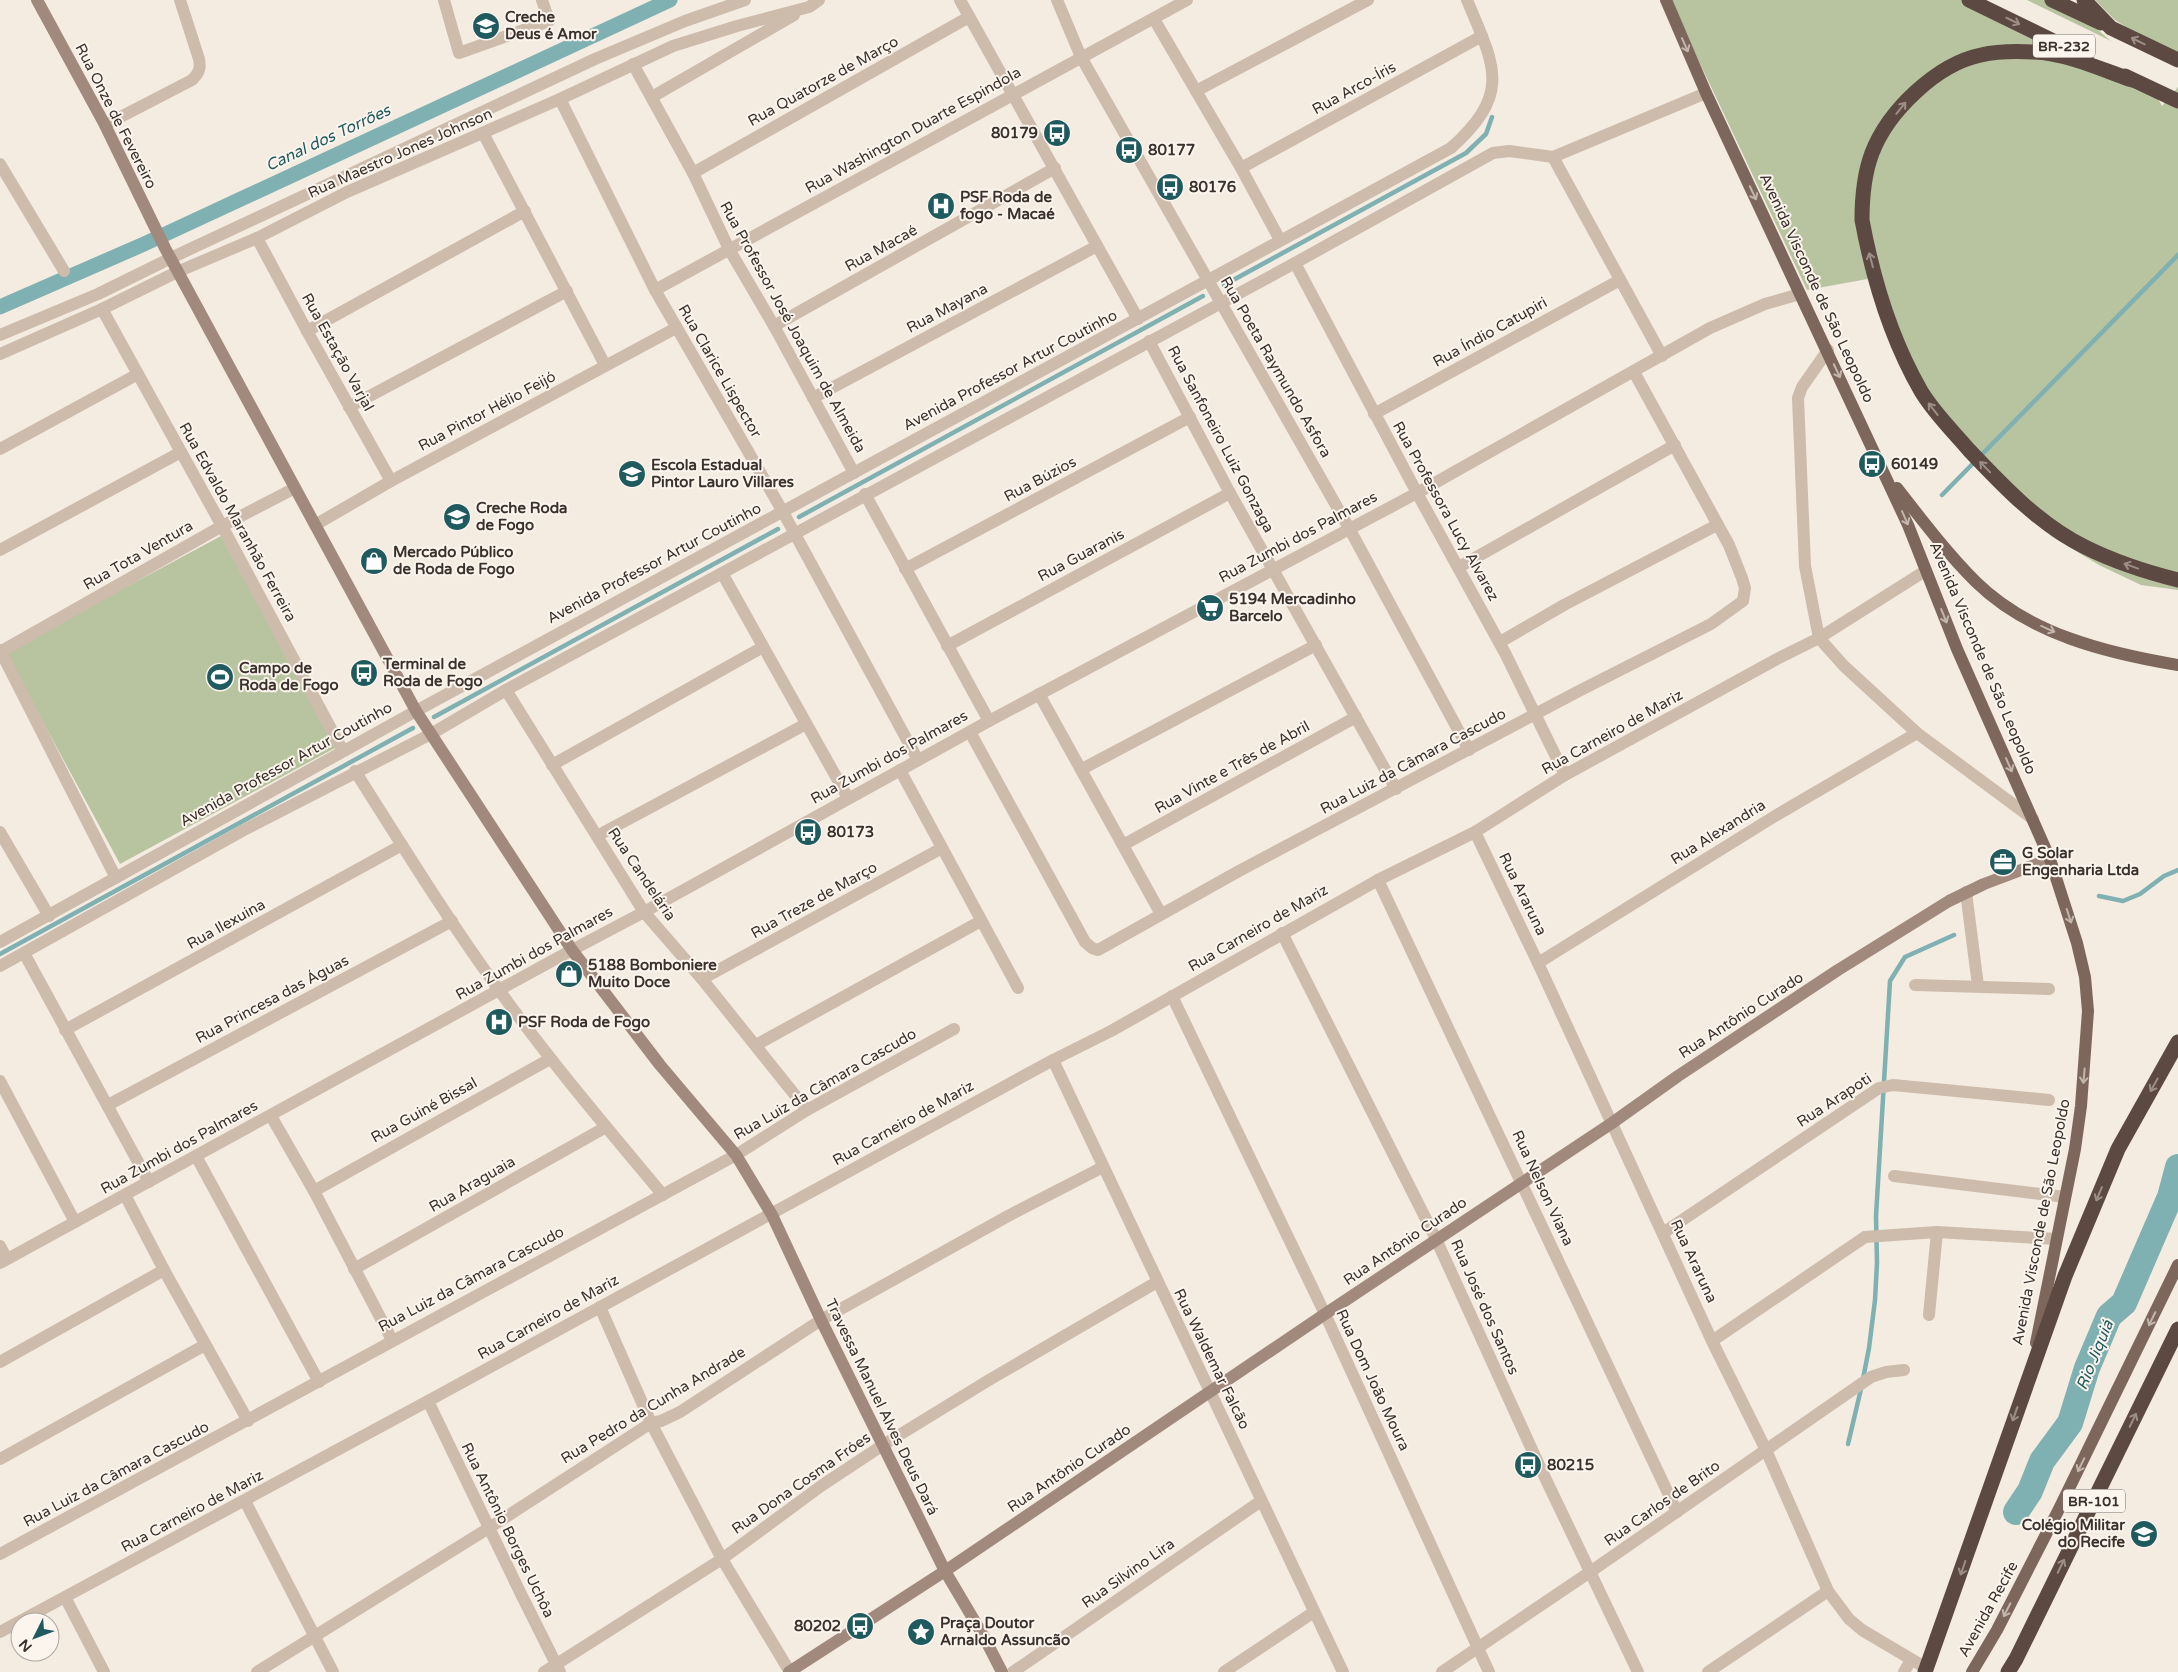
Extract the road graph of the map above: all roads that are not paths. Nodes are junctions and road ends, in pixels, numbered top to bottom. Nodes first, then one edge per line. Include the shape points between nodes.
1 (37, 0) edge
2 (180, 0) edge
3 (444, 0) edge
4 (542, 0) edge
5 (745, 0) edge
6 (960, 0) edge
7 (1057, 0) edge
8 (1187, 0) edge
9 (1368, 0) edge
10 (1467, 0) edge
11 (1666, 0) edge
12 (1969, 0) edge
13 (2052, 0) edge
14 (2084, 0) edge
15 (814, 3) edge
16 (969, 17) junction
17 (1154, 19) junction
18 (2112, 28) junction
19 (1482, 36) junction
20 (1081, 57) junction
21 (2178, 60) edge
22 (633, 64) junction
23 (2132, 80) junction
24 (1196, 91) junction
25 (1706, 93) junction
26 (1013, 94) junction
27 (652, 97) junction
28 (560, 99) junction
29 (2178, 101) edge
30 (105, 126) junction
31 (483, 133) junction
32 (1553, 157) junction
33 (0, 164) edge
34 (1055, 168) junction
35 (1241, 168) junction
36 (693, 173) junction
37 (525, 211) junction
38 (257, 238) junction
39 (1280, 240) junction
40 (1097, 246) junction
41 (729, 249) junction
42 (168, 253) junction
43 (1295, 263) junction
44 (64, 271) dead end
45 (177, 272) junction
46 (1620, 280) junction
47 (1208, 281) junction
48 (655, 290) junction
49 (567, 291) junction
50 (1800, 294) junction
51 (1220, 303) junction
52 (102, 309) junction
53 (1138, 319) junction
54 (774, 326) junction
55 (676, 328) junction
56 (307, 331) junction
57 (0, 335) edge
58 (1149, 341) junction
59 (1828, 350) junction
60 (0, 354) edge
61 (1662, 356) junction
62 (606, 365) junction
63 (1634, 372) junction
64 (138, 374) junction
65 (813, 398) junction
66 (349, 407) junction
67 (1374, 414) junction
68 (1190, 417) junction
69 (1675, 445) junction
70 (0, 449) edge
71 (181, 452) junction
72 (1884, 472) junction
73 (854, 473) junction
74 (391, 481) junction
75 (295, 488) junction
76 (1230, 492) junction
77 (1417, 492) junction
78 (866, 494) junction
79 (783, 512) junction
80 (315, 525) junction
81 (1717, 525) junction
82 (222, 526) junction
83 (1349, 528) junction
84 (794, 534) junction
85 (0, 550) edge
86 (1459, 567) junction
87 (905, 569) junction
88 (1273, 569) junction
89 (1925, 571) junction
90 (722, 573) junction
91 (2178, 580) edge
92 (1819, 638) junction
93 (1500, 642) junction
94 (1316, 645) junction
95 (947, 646) junction
96 (763, 647) junction
97 (0, 651) edge
98 (2178, 665) edge
99 (506, 690) junction
100 (1039, 694) junction
101 (416, 711) junction
102 (1536, 713) junction
103 (1356, 717) junction
104 (989, 721) junction
105 (806, 724) junction
106 (970, 732) junction
107 (1917, 733) junction
108 (431, 734) junction
109 (1469, 750) junction
110 (343, 751) junction
111 (918, 760) junction
112 (552, 765) junction
113 (1082, 769) junction
114 (900, 770) junction
115 (356, 771) junction
116 (1565, 775) junction
117 (1396, 789) junction
118 (848, 798) junction
119 (2033, 820) junction
120 (1475, 832) junction
121 (597, 836) junction
122 (2, 840) edge
123 (402, 845) junction
124 (1123, 845) junction
125 (942, 848) junction
126 (2050, 859) junction
127 (116, 878) junction
128 (1378, 880) junction
129 (1966, 892) junction
130 (644, 912) junction
131 (1161, 914) junction
132 (50, 916) junction
133 (981, 921) junction
134 (452, 922) junction
135 (1282, 933) junction
136 (0, 942) edge
137 (572, 950) junction
138 (24, 953) junction
139 (1538, 963) junction
140 (0, 966) edge
141 (702, 979) junction
142 (1915, 985) dead end
143 (1978, 986) junction
144 (1018, 988) dead end
145 (2049, 989) dead end
146 (499, 990) junction
147 (1172, 996) junction
148 (954, 1029) dead end
149 (65, 1030) junction
150 (2178, 1042) edge
151 (756, 1045) junction
152 (550, 1059) junction
153 (1053, 1060) junction
154 (0, 1081) edge
155 (2049, 1100) dead end
156 (108, 1105) junction
157 (807, 1110) junction
158 (271, 1116) junction
159 (1612, 1124) junction
160 (606, 1127) junction
161 (736, 1155) junction
162 (196, 1156) junction
163 (1103, 1168) junction
164 (1894, 1176) dead end
165 (149, 1182) junction
166 (1522, 1182) junction
167 (314, 1191) junction
168 (125, 1195) junction
169 (663, 1195) junction
170 (2065, 1197) junction
171 (772, 1215) junction
172 (75, 1222) junction
173 (1663, 1232) junction
174 (1937, 1232) junction
175 (1436, 1239) junction
176 (2056, 1239) junction
177 (0, 1246) edge
178 (4, 1261) edge
179 (2178, 1265) edge
180 (354, 1269) junction
181 (164, 1270) junction
182 (1157, 1282) junction
183 (600, 1308) junction
184 (1325, 1314) junction
185 (1929, 1315) dead end
186 (821, 1320) junction
187 (2178, 1329) edge
188 (392, 1340) junction
189 (1712, 1341) junction
190 (205, 1345) junction
191 (0, 1362) edge
192 (2031, 1368) junction
193 (1904, 1370) dead end
194 (319, 1382) junction
195 (1210, 1391) junction
196 (428, 1401) junction
197 (248, 1421) junction
198 (650, 1423) junction
199 (883, 1445) junction
200 (1766, 1450) junction
201 (0, 1459) edge
202 (245, 1501) junction
203 (1261, 1501) junction
204 (1677, 1512) junction
205 (489, 1528) junction
206 (0, 1554) edge
207 (722, 1559) junction
208 (945, 1571) junction
209 (1590, 1572) junction
210 (1828, 1591) junction
211 (65, 1597) junction
212 (1314, 1612) junction
213 (0, 1632) edge
214 (314, 1636) junction
215 (1479, 1648) junction
216 (1911, 1660) junction
217 (558, 1668) edge
218 (1926, 1670) edge
219 (104, 1672) edge
220 (257, 1672) edge
221 (333, 1672) edge
222 (544, 1672) edge
223 (789, 1672) edge
224 (1002, 1672) edge
225 (1013, 1672) edge
226 (1224, 1672) edge
227 (1343, 1672) edge
228 (1442, 1672) edge
229 (1489, 1672) edge
230 (1638, 1672) edge
231 (1708, 1672) edge
232 (1904, 1672) edge
233 (1972, 1672) edge
234 (2008, 1672) edge

1 - 30 street, Rua Onze de Fevereiro
2 - 30 street via 201,68 192,80
3 - 4 street via 460,53 549,21
5 - 42 street, Rua Maestro Jones Johnson via 685,20 595,59
6 - 16 street
7 - 20 street, Rua Poeta Raymundo Asfora
8 - 17 street, Rua Washington Duarte Espindola
9 - 24 street
10 - 19 street, Avenida Professor Artur Coutinho
11 -> 25 main road, Avenida Visconde de São Leopoldo
12 -> 23 highway, BR-232
13 - 18 highway, BR-232
14 - 18 highway
15 - 22 street, Rua Maestro Jones Johnson via 673,46
15 - 27 street
16 - 26 street
16 - 36 street, Rua Quatorze de Março
17 - 20 street, Rua Washington Duarte Espindola
17 - 24 street
21 -> 18 highway, BR-232
19 - 35 street, Rua Arco-Íris
19 - 39 street, Avenida Professor Artur Coutinho via 1493,72 1493,90 1482,114 1463,137 1436,157
20 - 26 street, Rua Washington Duarte Espindola
20 - 47 street, Rua Poeta Raymundo Asfora
22 - 27 street, Rua Professor José Joaquim de Almeida
22 - 28 street, Rua Maestro Jones Johnson
23 - 29 highway, BR-232
91 -> 23 highway via 2148,572 2084,546 2040,517 2006,488 1966,446 1932,407 1901,352 1887,317 1862,220 1866,176 1873,151 1902,106 1919,88 1954,65 1981,55 2036,52
24 - 35 street
25 - 32 street
25 -> 50 main road, Avenida Visconde de São Leopoldo
26 - 34 street
26 - 41 street, Rua Washington Duarte Espindola
27 - 36 street, Rua Professor José Joaquim de Almeida
28 - 31 street, Rua Maestro Jones Johnson
28 - 48 street, Rua Clarice Lispector
30 - 42 street, Rua Onze de Fevereiro
31 - 37 street
31 - 38 street, Rua Maestro Jones Johnson via 347,192
32 - 43 street via 1493,152
32 - 46 street
33 - 44 street
34 - 40 street
34 - 54 street, Rua Macaé
35 - 39 street
36 - 41 street, Rua Professor José Joaquim de Almeida
37 - 49 street
37 - 56 street
38 - 45 street, Rua Maestro Jones Johnson
38 - 56 street, Rua Estação Varjal
39 - 47 street, Avenida Professor Artur Coutinho
40 - 53 street
40 - 65 street, Rua Mayana
41 - 48 street, Rua Washington Duarte Espindola
41 - 54 street, Rua Professor José Joaquim de Almeida
42 - 45 street, Rua Onze de Fevereiro
42 - 57 street, Rua Maestro Jones Johnson via 98,294
43 - 51 street
43 - 67 street, Rua Professora Lucy Alvarez
45 - 52 street, Rua Maestro Jones Johnson
45 - 75 street, Rua Onze de Fevereiro
46 - 61 street
46 - 67 street, Rua Índio Catupiri
47 - 51 street, Rua Poeta Raymundo Asfora
47 - 53 street, Avenida Professor Artur Coutinho
48 - 55 street, Rua Clarice Lispector
49 - 62 street
49 - 66 street
50 - 59 main road, Avenida Visconde de São Leopoldo
50 - 61 street, Rua Zumbi dos Palmares via 1765,304 1710,328
51 - 58 street
51 - 83 street, Rua Poeta Raymundo Asfora
52 - 60 street, Rua Maestro Jones Johnson
52 - 64 street, Rua Edvaldo Maranhão Ferreira
53 - 73 street, Avenida Professor Artur Coutinho
54 - 65 street, Rua Professor José Joaquim de Almeida
55 - 62 street, Rua Pintor Hélio Feijó
55 - 79 street, Rua Clarice Lispector
56 - 66 street, Rua Estação Varjal
58 - 68 street, Rua Sanfoneiro Luiz Gonzaga
58 - 78 street
59 -> 72 main road, Avenida Visconde de São Leopoldo
59 - 92 street via 1798,398 1805,566
61 - 63 street, Rua Zumbi dos Palmares
62 - 74 street, Rua Pintor Hélio Feijó
63 - 69 street
63 - 77 street, Rua Zumbi dos Palmares
64 - 70 street
64 - 71 street, Rua Edvaldo Maranhão Ferreira
65 - 73 street, Rua Professor José Joaquim de Almeida
66 - 74 street, Rua Estação Varjal
67 - 77 street, Rua Professora Lucy Alvarez
68 - 76 street, Rua Sanfoneiro Luiz Gonzaga
68 - 87 street, Rua Búzios
69 - 81 street
69 - 86 street
71 - 82 street, Rua Edvaldo Maranhão Ferreira
71 - 85 street
72 -> 89 main road, Avenida Visconde de São Leopoldo
72 -> 98 main road via 1948,552 1976,582 2005,606 2047,629 2091,646
73 - 79 street, Avenida Professor Artur Coutinho
74 - 80 street, Rua Pintor Hélio Feijó
75 - 80 street, Rua Onze de Fevereiro
75 - 82 street, Rua Tota Ventura
76 - 88 street, Rua Sanfoneiro Luiz Gonzaga
76 - 95 street, Rua Guaranis
77 - 83 street, Rua Zumbi dos Palmares
77 - 86 street, Rua Professora Lucy Alvarez
78 - 84 street
78 - 87 street
79 - 84 street, Rua Clarice Lispector
79 - 101 street, Avenida Professor Artur Coutinho
80 - 101 street, Rua Onze de Fevereiro
81 - 93 street
81 - 102 street, Rua Luiz da Câmara Cascudo via 1729,545 1745,588 1740,604 1711,624
82 - 97 street, Rua Tota Ventura
82 - 110 street, Rua Edvaldo Maranhão Ferreira
83 - 88 street, Rua Zumbi dos Palmares
83 - 109 street, Rua Poeta Raymundo Asfora
84 - 90 street
84 - 111 street, Rua Clarice Lispector
86 - 93 street, Rua Professora Lucy Alvarez
87 - 95 street
88 - 94 street, Rua Sanfoneiro Luiz Gonzaga
88 - 100 street, Rua Zumbi dos Palmares
89 - 92 street, Rua Carneiro de Mariz
89 -> 119 main road, Avenida Visconde de São Leopoldo
90 - 96 street
90 - 99 street
92 - 107 street via 1844,666
92 - 116 street, Rua Carneiro de Mariz
93 - 102 street, Rua Professora Lucy Alvarez
94 - 103 street, Rua Sanfoneiro Luiz Gonzaga
94 - 113 street
95 - 104 street
96 - 105 street
96 - 112 street
97 - 127 street
99 - 108 street
99 - 112 street, Rua Candelária
100 - 104 street, Rua Zumbi dos Palmares
100 - 113 street
101 - 108 street, Travessa Manuel Alves Deus Dará
101 - 110 street, Avenida Professor Artur Coutinho
102 - 109 street, Rua Luiz da Câmara Cascudo
102 - 116 street, Rua Professora Lucy Alvarez
103 - 117 street, Rua Sanfoneiro Luiz Gonzaga
103 - 124 street, Rua Vinte e Três de Abril
104 - 106 street, Rua Zumbi dos Palmares
105 - 118 street
105 - 121 street
106 - 111 street, Rua Zumbi dos Palmares
106 - 131 street, Rua Luiz da Câmara Cascudo via 1086,942 1094,950
107 - 119 street
107 - 139 street, Rua Alexandria via 1775,816
108 - 115 street
108 - 137 street, Travessa Manuel Alves Deus Dará
109 - 117 street, Rua Luiz da Câmara Cascudo
110 - 127 street, Avenida Professor Artur Coutinho
111 - 114 street, Rua Zumbi dos Palmares
112 - 121 street, Rua Candelária
113 - 124 street
114 - 118 street, Rua Zumbi dos Palmares
114 - 125 street
115 - 123 street
115 - 138 street
116 - 120 street, Rua Carneiro de Mariz
117 - 131 street, Rua Luiz da Câmara Cascudo
118 - 130 street, Rua Zumbi dos Palmares
119 - 126 main road, Avenida Visconde de São Leopoldo
120 - 128 street, Rua Carneiro de Mariz
120 - 139 street, Rua Araruna
121 - 130 street, Rua Candelária
122 - 132 street
123 - 134 street
123 - 149 street, Rua Ilexuina
124 - 131 street
125 - 133 street
125 - 141 street, Rua Treze de Março
126 - 129 street, Rua Antônio Curado
126 -> 170 main road, Avenida Visconde de São Leopoldo via 2077,943 2088,1010 2081,1106
127 - 132 street, Avenida Professor Artur Coutinho
128 - 135 street, Rua Carneiro de Mariz
128 - 166 street, Rua Nelson Viana
129 - 143 street
129 - 159 street, Rua Antônio Curado via 1830,976 1678,1076
130 - 137 street, Rua Zumbi dos Palmares
130 - 141 street, Rua Candelária
132 - 136 street, Avenida Professor Artur Coutinho
133 - 144 street
133 - 151 street
134 - 146 street
134 - 156 street, Rua Princesa das Águas
135 - 147 street, Rua Carneiro de Mariz
135 - 175 street, Rua José dos Santos
137 - 146 street, Rua Zumbi dos Palmares
137 - 161 street, Travessa Manuel Alves Deus Dará via 660,1065
138 - 140 street
138 - 149 street
139 - 159 street, Rua Araruna
141 - 151 street, Rua Candelária
142 - 143 street
143 - 145 street
146 - 152 street
146 - 158 street, Rua Zumbi dos Palmares
147 - 153 street, Rua Carneiro de Mariz
147 - 184 street, Rua Dom João Moura
148 - 157 street, Rua Luiz da Câmara Cascudo
149 - 156 street
150 -> 192 highway, Avenida Visconde de São Leopoldo via 2118,1149
151 - 157 street, Rua Candelária
152 - 160 street
152 - 167 street, Rua Guiné Bissal
153 - 163 street, Rua Waldemar Falcão
153 - 171 street, Rua Carneiro de Mariz
154 - 172 street
155 - 173 street, Rua Arapoti via 1893,1085 1879,1088
156 - 165 street
157 - 161 street, Rua Luiz da Câmara Cascudo
158 - 162 street, Rua Zumbi dos Palmares
158 - 167 street
159 - 166 street, Rua Antônio Curado
159 - 173 street, Rua Araruna
160 - 169 street
160 - 180 street, Rua Araguaia
161 - 169 street, Rua Luiz da Câmara Cascudo
161 - 171 street, Travessa Manuel Alves Deus Dará
162 - 165 street, Rua Zumbi dos Palmares
162 - 194 street
163 - 182 street, Rua Waldemar Falcão
163 - 186 street, Rua Pedro da Cunha Andrade via 1008,1216
164 - 170 street
165 - 168 street, Rua Zumbi dos Palmares
166 - 175 street, Rua Antônio Curado
166 - 204 street, Rua Nelson Viana
167 - 180 street
168 - 172 street, Rua Zumbi dos Palmares
168 - 181 street
169 - 188 street, Rua Luiz da Câmara Cascudo
170 - 176 main road, Avenida Visconde de São Leopoldo
171 - 183 street, Rua Carneiro de Mariz
171 - 186 street, Travessa Manuel Alves Deus Dará
172 - 178 street, Rua Zumbi dos Palmares
173 - 189 street, Rua Araruna
174 - 176 street
174 - 185 street
174 - 189 street via 1865,1236
175 - 184 street, Rua Antônio Curado
175 - 209 street, Rua José dos Santos
176 - 192 main road, Avenida Visconde de São Leopoldo
177 - 178 street
179 -> 233 main road, Avenida Recife via 2059,1509
180 - 188 street
181 - 190 street
181 - 191 street
182 - 195 street, Rua Waldemar Falcão
182 - 199 street, Rua Dona Cosma Fróes
183 - 196 street, Rua Carneiro de Mariz
183 - 198 street
184 - 195 street, Rua Antônio Curado
184 - 215 street, Rua Dom João Moura
186 - 198 street, Rua Pedro da Cunha Andrade via 680,1412
186 - 199 street, Travessa Manuel Alves Deus Dará
234 -> 187 highway, BR-101
188 - 194 street, Rua Luiz da Câmara Cascudo
189 - 200 street, Rua Araruna
190 - 197 street
190 - 201 street
192 -> 218 highway, Avenida Visconde de São Leopoldo
193 - 200 street, Rua Carlos de Brito via 1872,1377
194 - 197 street, Rua Luiz da Câmara Cascudo
195 - 203 street, Rua Waldemar Falcão
195 - 208 street, Rua Antônio Curado
196 - 202 street, Rua Carneiro de Mariz
196 - 205 street, Rua Antônio Borges Uchôa
197 - 206 street, Rua Luiz da Câmara Cascudo
198 - 205 street, Rua Pedro da Cunha Andrade
198 - 207 street
199 - 207 street, Rua Dona Cosma Fróes
199 - 208 street, Travessa Manuel Alves Deus Dará
200 - 204 street, Rua Carlos de Brito
200 - 210 street, Rua Araruna
202 - 211 street, Rua Carneiro de Mariz
202 - 214 street
203 - 212 street, Rua Waldemar Falcão
203 - 225 street, Rua Silvino Lira
204 - 209 street, Rua Carlos de Brito
205 - 214 street, Rua Pedro da Cunha Andrade
205 - 217 street, Rua Antônio Borges Uchôa
207 - 217 street, Rua Dona Cosma Fróes
207 - 223 street
208 - 223 street, Rua Antônio Curado
208 - 224 street, Travessa Manuel Alves Deus Dará
209 - 215 street, Rua Carlos de Brito
209 - 230 street, Rua José dos Santos
210 - 216 street, Rua Araruna via 1849,1619 1862,1630
210 - 231 street
211 - 213 street, Rua Carneiro de Mariz
211 - 219 street
212 - 226 street
212 - 227 street, Rua Waldemar Falcão
214 - 220 street, Rua Pedro da Cunha Andrade
214 - 221 street
215 - 228 street, Rua Carlos de Brito
215 - 229 street, Rua Dom João Moura
216 - 218 street, Rua Araruna
216 - 232 street
217 - 222 street, Rua Dona Cosma Fróes

